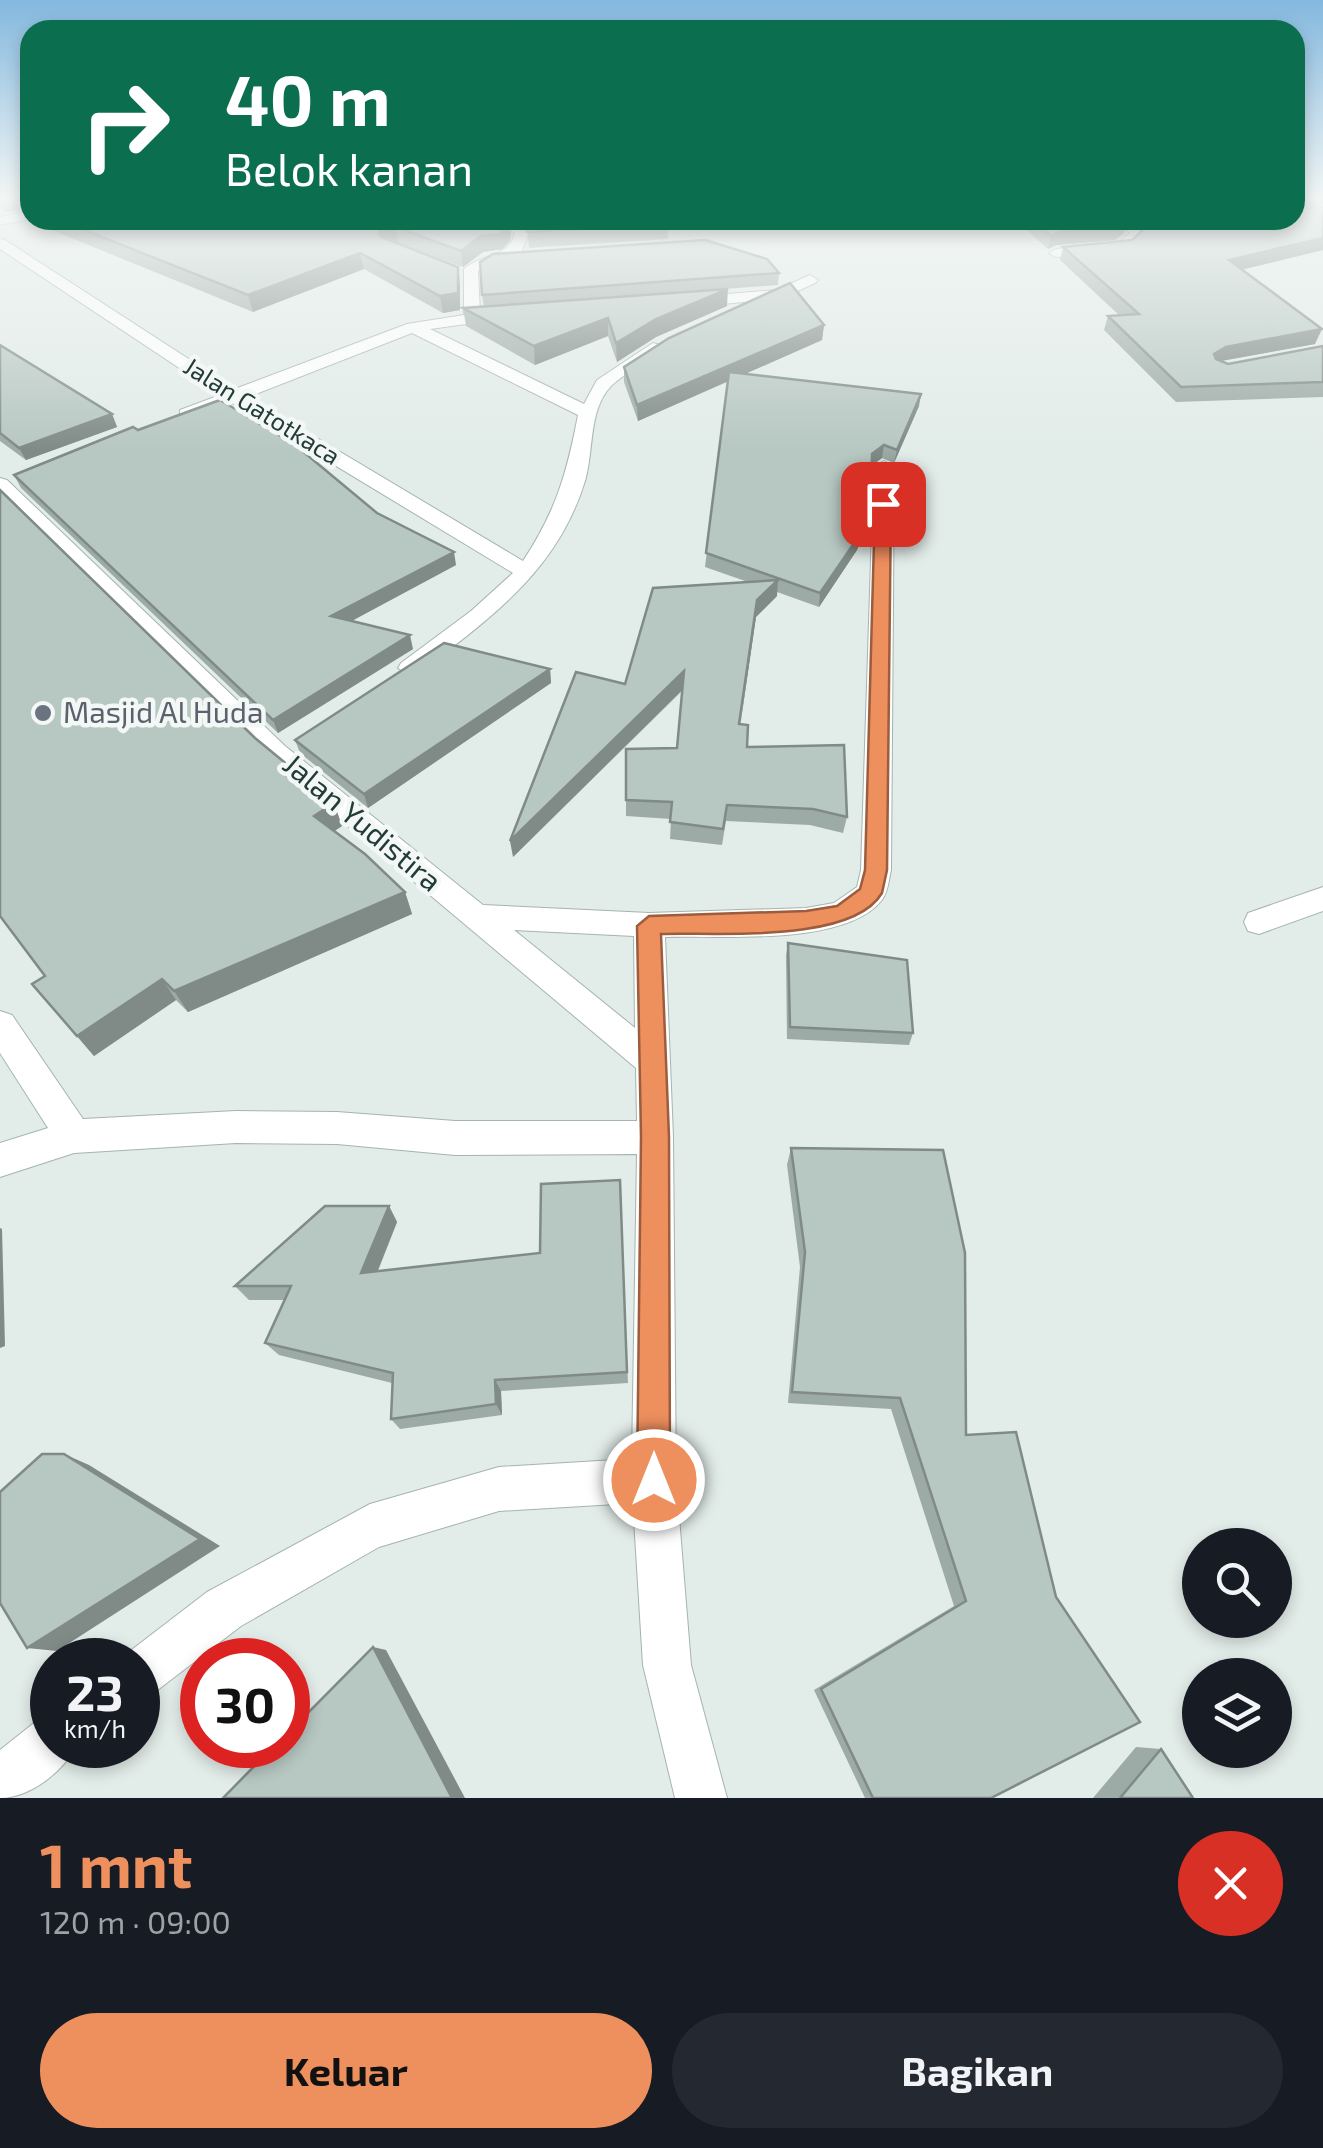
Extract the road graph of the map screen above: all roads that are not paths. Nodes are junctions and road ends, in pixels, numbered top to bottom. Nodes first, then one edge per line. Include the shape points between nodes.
1 (62, 282) edge
2 (464, 282) edge
3 (806, 282) edge
4 (779, 294) junction
5 (664, 304) edge
6 (530, 313) edge
7 (472, 316) junction
8 (722, 320) edge
9 (413, 327) junction
10 (677, 339) edge
11 (234, 396) junction
12 (588, 413) junction
13 (162, 422) edge
14 (884, 467) edge
15 (6, 479) edge
16 (527, 572) junction
17 (390, 682) edge
18 (1323, 899) edge
19 (473, 916) junction
20 (1259, 922) dead end
21 (649, 926) junction
22 (0, 1025) edge
23 (653, 1062) junction
24 (74, 1136) junction
25 (655, 1137) junction
26 (0, 1160) edge
27 (654, 1480) junction
28 (160, 1658) edge
29 (30, 1758) edge
30 (0, 1782) edge
31 (701, 1798) edge

1 - 11 street, Jalan Gatotkaca
2 - 7 street
3 - 4 street
4 - 5 street
4 - 8 street
6 - 7 street
7 - 9 street
9 - 11 street
9 - 12 street
10 - 12 street via 603,384
11 - 13 street
11 - 16 street, Jalan Gatotkaca
12 - 16 street via 576,478
14 - 21 street via 871,893 842,914 806,920
15 - 19 street, Jalan Yudistira via 284,747
16 - 17 street
18 - 20 street
19 - 21 street
19 - 23 street, Jalan Yudistira
21 - 23 street
22 - 24 street
23 - 25 street
24 - 25 street via 253,1127 455,1138
24 - 26 street
25 - 27 street
27 - 28 street via 500,1489 370,1527 224,1609
27 - 31 street via 667,1666
29 - 30 street

